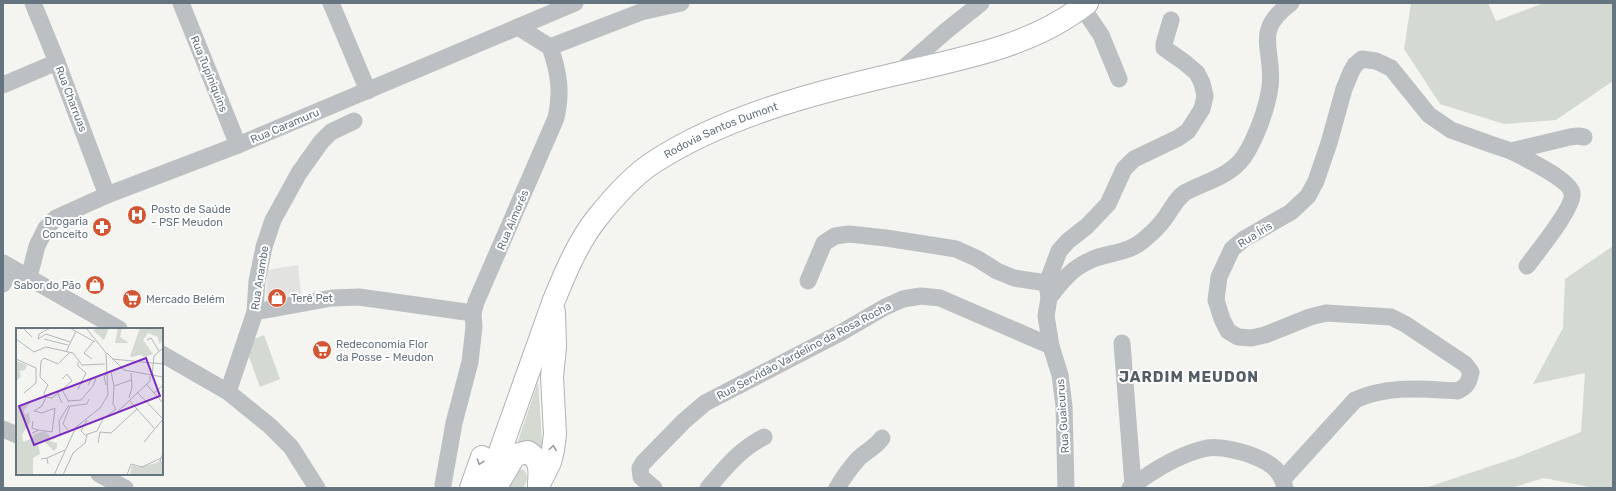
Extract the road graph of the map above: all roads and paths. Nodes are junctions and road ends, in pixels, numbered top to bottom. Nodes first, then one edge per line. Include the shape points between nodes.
1 (33, 3) edge
2 (181, 3) edge
3 (331, 3) edge
4 (574, 3) edge
5 (680, 3) edge
6 (981, 3) edge
7 (1291, 3) edge
8 (1079, 7) edge
9 (1171, 20) dead end
10 (518, 27) junction
11 (550, 47) junction
12 (57, 62) junction
13 (898, 73) junction
14 (1119, 79) dead end
15 (3, 85) edge
16 (368, 91) junction
17 (354, 121) dead end
18 (1584, 137) dead end
19 (238, 145) junction
20 (1512, 151) junction
21 (107, 195) junction
22 (7, 266) edge
23 (1527, 266) dead end
24 (29, 277) junction
25 (808, 281) dead end
26 (3, 284) edge
27 (1048, 290) junction
28 (554, 300) junction
29 (255, 312) junction
30 (473, 313) junction
31 (117, 328) edge
32 (1122, 343) dead end
33 (1051, 346) junction
34 (163, 355) edge
35 (228, 392) junction
36 (3, 429) edge
37 (16, 435) edge
38 (764, 437) dead end
39 (882, 438) dead end
40 (101, 475) edge
41 (1284, 483) edge
42 (443, 485) dead end
43 (1132, 487) edge
44 (125, 488) edge
45 (317, 488) edge
46 (471, 488) edge
47 (487, 488) edge
48 (496, 488) edge
49 (654, 488) edge
50 (708, 488) edge
51 (837, 488) edge
52 (1066, 488) edge

1 - 12 street, Rua Charruas
2 - 19 street, Rua Tupiniquins
3 - 16 street
4 - 10 street, Rua Caramuru
5 - 11 street via 642,12
6 - 13 street
7 - 27 street via 1275,16 1269,26 1266,40 1270,88 1250,147 1242,160 1231,170 1185,193 1145,239 1126,251 1092,260 1073,270
8 - 13 highway, Rodovia Santos Dumont via 1044,30 999,48
8 - 14 street via 1101,35
9 - 27 street, Rua Guaicurus via 1164,48 1197,73 1205,96 1202,109 1188,131 1134,159 1124,169 1108,204 1058,251
10 - 11 street
10 - 16 street, Rua Caramuru
11 - 30 street, Rua Aimorés via 557,67 560,88 556,118
12 - 15 street
12 - 21 street, Rua Charruas
13 - 28 highway, Rodovia Santos Dumont via 782,104 718,127 653,162 632,180 596,219 574,256
16 - 19 street, Rua Caramuru
17 - 29 street, Rua Anambe via 331,132 321,142 287,192 264,246
18 - 20 street via 1570,137
19 - 21 street, Rua Caramuru
20 - 23 street via 1554,174 1572,193 1571,202 1565,213
20 - 41 street, Rua Íris via 1451,130 1429,115 1391,68 1376,61 1362,59 1355,65 1344,89 1316,181 1308,196 1291,212 1244,239 1232,249 1219,277 1216,300 1222,319 1228,331 1238,337 1251,338 1326,313 1391,317 1465,364 1471,372 1469,382 1457,391 1390,389 1355,400
21 - 24 street, Rua Caramuru via 56,218 46,228 37,246
22 - 24 street
22 - 26 street
24 - 31 street
25 - 27 street via 824,244 835,236 849,234 956,249 996,271
27 - 33 street, Rua Guaicurus via 1046,316
28 -> 46 highway via 515,372
28 - 47 highway, Rodovia Santos Dumont
48 -> 28 highway via 515,455 528,452 534,456 539,463 539,484 550,462 555,434 552,377 555,347
29 - 30 street via 332,298 360,298
29 - 35 street, Rua Anambe
30 - 42 street via 470,362 454,423
32 - 43 street
33 - 49 street, Rua Servidão Vardelino da Rosa Rocha via 940,298 921,296 902,299 705,403 643,463 640,477
33 - 52 street, Rua Guaicurus via 1060,375 1064,406
34 - 35 street
35 - 45 street via 291,446
36 - 37 street
38 - 50 street via 733,459
39 - 51 street via 851,467
40 - 44 street
41 - 43 street via 1271,464 1250,454 1208,448 1183,455

